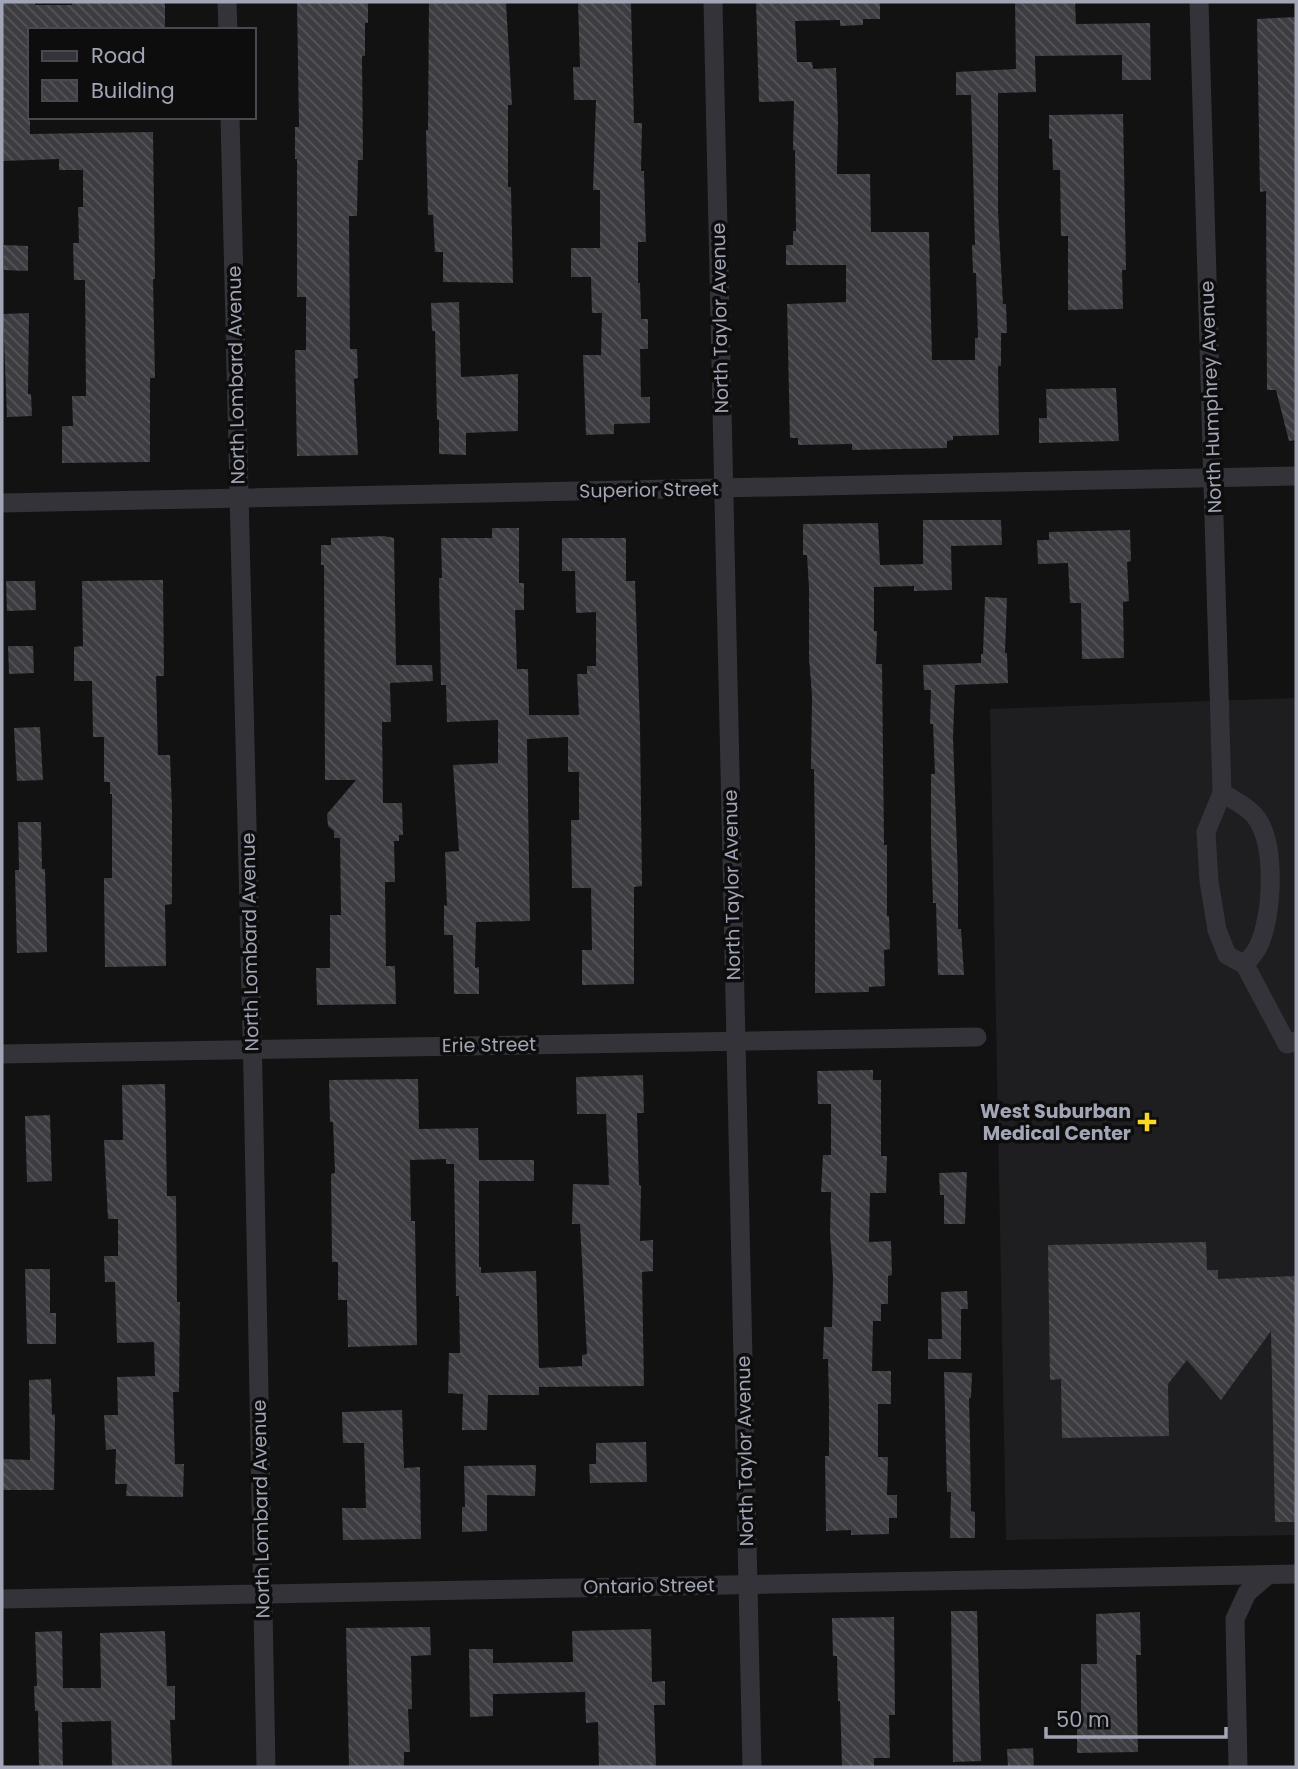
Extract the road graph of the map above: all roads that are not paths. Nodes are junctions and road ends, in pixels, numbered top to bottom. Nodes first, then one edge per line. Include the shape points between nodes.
1 (227, 2) edge
2 (713, 2) edge
3 (1199, 2) edge
4 (228, 28) edge
5 (230, 119) edge
6 (1296, 476) edge
7 (1213, 478) junction
8 (724, 488) junction
9 (239, 498) junction
10 (2, 503) edge
11 (1222, 793) junction
12 (1245, 965) junction
13 (977, 1037) dead end
14 (736, 1041) junction
15 (1292, 1042) edge
16 (252, 1050) junction
17 (2, 1054) edge
18 (1296, 1574) edge
19 (1268, 1575) junction
20 (748, 1584) junction
21 (263, 1594) junction
22 (2, 1599) edge
23 (266, 1767) edge
24 (752, 1767) edge
25 (1238, 1767) edge

1 - 4 street
2 - 8 street, North Taylor Avenue
3 - 7 street, North Humphrey Avenue
5 - 9 street, North Lombard Avenue
6 - 7 street, Superior Street
7 - 8 street, Superior Street
7 - 11 street, North Humphrey Avenue
8 - 9 street, Superior Street
8 - 14 street, North Taylor Avenue
9 - 10 street, Superior Street
9 - 16 street, North Lombard Avenue
11 - 12 street, North Humphrey Avenue via 1206,832 1209,881 1217,930 1227,955
11 - 12 street via 1254,815 1268,841 1270,893 1265,925 1258,947
12 - 15 street, North Humphrey Avenue
13 - 14 street, Erie Street
14 - 16 street, Erie Street
14 - 20 street, North Taylor Avenue
16 - 17 street, Erie Street
16 - 21 street, North Lombard Avenue
18 - 19 street, Ontario Street
19 - 20 street, Ontario Street
19 - 25 street via 1247,1593 1235,1619
20 - 21 street, Ontario Street
20 - 24 street, North Taylor Avenue
21 - 22 street, Ontario Street
21 - 23 street, North Lombard Avenue

